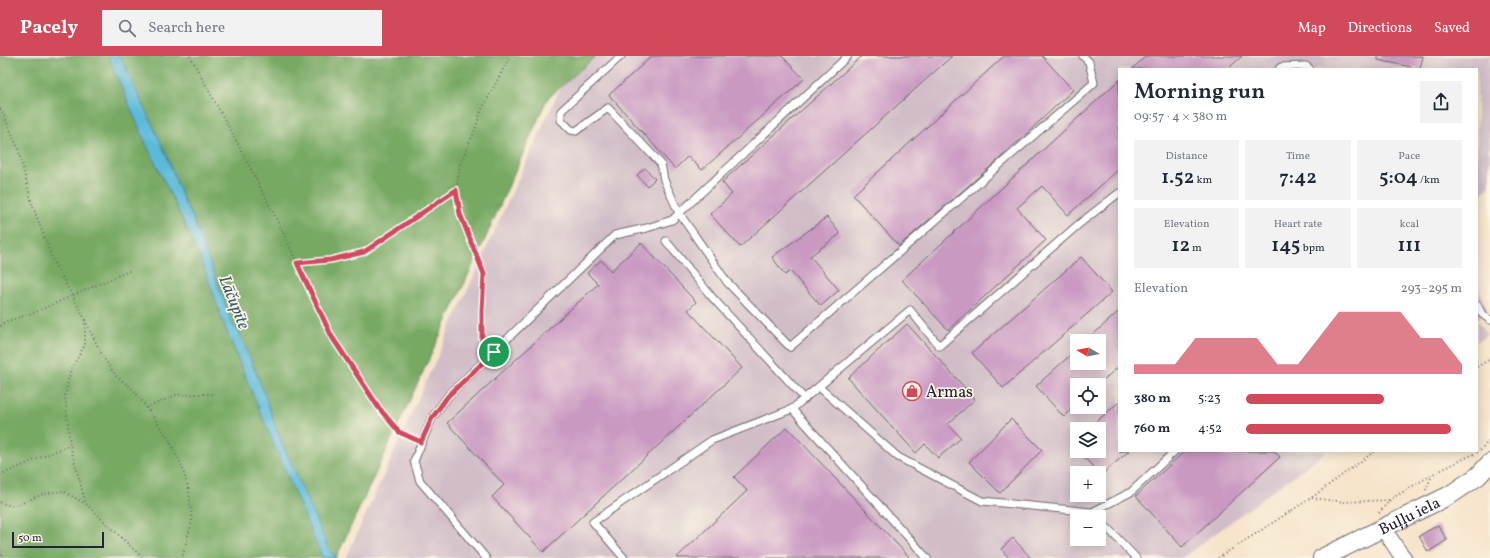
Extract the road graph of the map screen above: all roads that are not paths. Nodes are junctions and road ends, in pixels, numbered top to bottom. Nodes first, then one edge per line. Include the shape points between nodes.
1 (621, 56) edge
2 (848, 56) edge
3 (1083, 56) edge
4 (1281, 68) edge
5 (1309, 68) edge
6 (1118, 194) edge
7 (679, 213) junction
8 (666, 241) dead end
9 (1478, 307) edge
10 (1490, 320) edge
11 (819, 387) junction
12 (805, 399) junction
13 (792, 409) junction
14 (1174, 452) edge
15 (1490, 464) edge
16 (1104, 510) edge
17 (1070, 513) edge
18 (1379, 522) junction
19 (1106, 526) edge
20 (486, 558) edge
21 (624, 558) edge
22 (927, 558) edge
23 (1136, 558) edge
24 (1322, 558) edge
25 (1404, 558) edge

1 - 7 lane via 561,111 561,120 571,130 576,131 608,108 661,164 664,180
2 - 7 lane
3 - 7 lane via 1089,62 1094,83 790,347 727,282
4 - 5 lane
6 - 11 lane via 1079,224 939,346 910,310
7 - 20 lane via 672,220 615,235 448,396 432,418 414,460 420,481
8 - 12 lane via 711,296
9 - 10 lane
11 - 12 lane
11 - 17 lane via 898,457 982,501
12 - 13 lane
13 - 21 lane via 712,440 593,522
13 - 22 lane
14 - 16 lane via 1130,492
15 - 18 street, Buļļu iela via 1478,476 1450,495
18 - 24 street, Buļļu iela
18 - 25 street
19 - 23 lane

